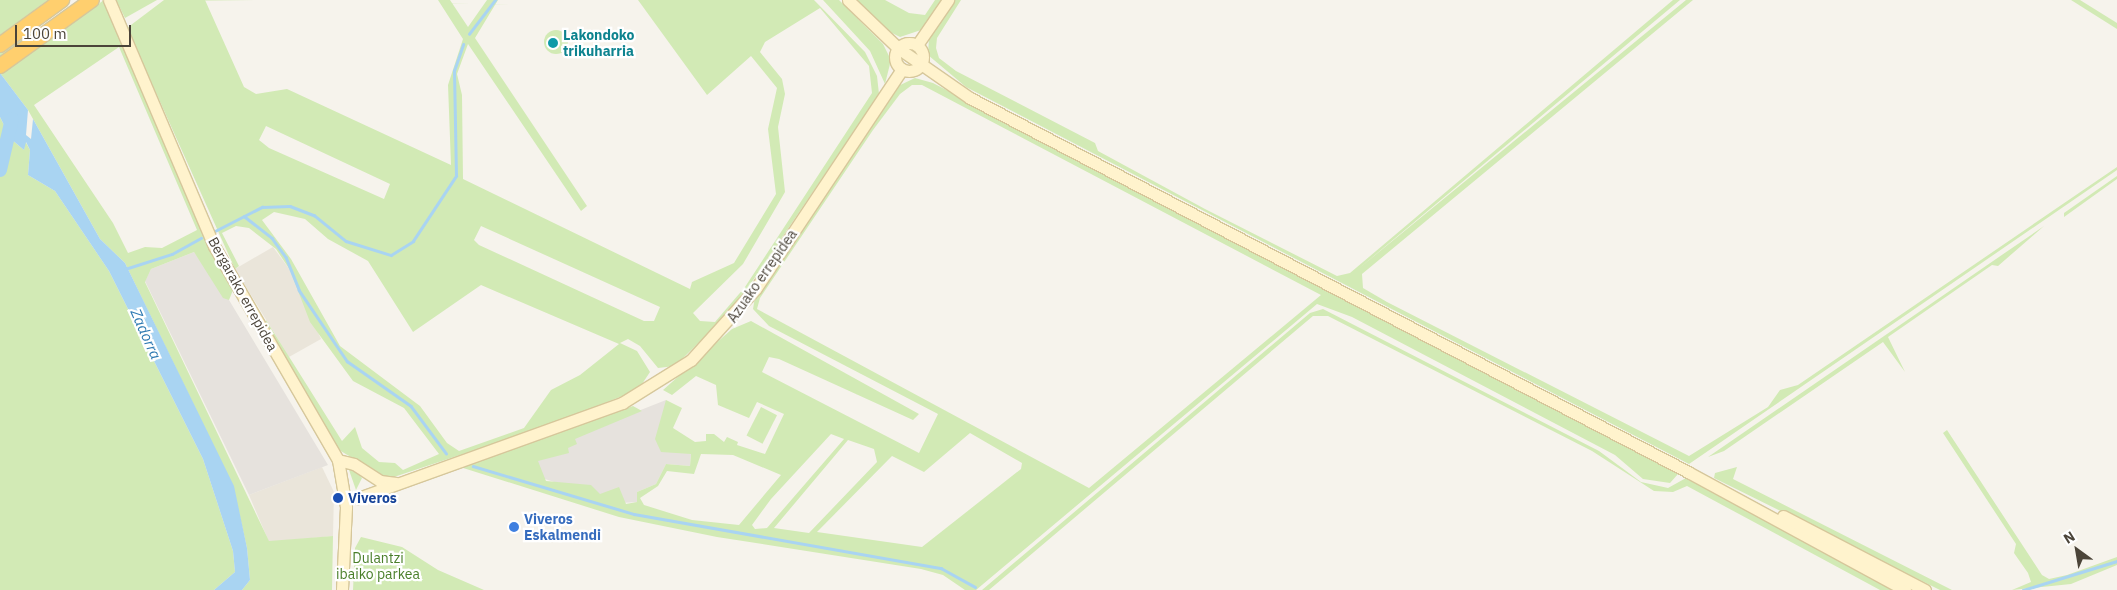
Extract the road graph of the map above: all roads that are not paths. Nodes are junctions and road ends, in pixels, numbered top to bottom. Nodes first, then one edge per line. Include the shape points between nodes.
1 (62, 0) edge
2 (92, 0) edge
3 (110, 0) edge
4 (848, 0) edge
5 (948, 0) edge
6 (0, 45) edge
7 (917, 45) junction
8 (898, 48) junction
9 (4, 63) edge
10 (920, 66) junction
11 (902, 69) junction
12 (338, 460) junction
13 (363, 470) junction
14 (1700, 478) junction
15 (398, 483) junction
16 (358, 498) junction
17 (346, 507) junction
18 (342, 590) edge
19 (1905, 590) edge
20 (1925, 590) edge

1 - 6 highway
2 - 9 highway
3 - 12 main road, Bergarako errepidea via 214,246
4 - 8 main road
5 - 7 main road
7 - 8 main road via 907,43
7 - 10 main road via 923,55
8 - 10 main road
8 - 11 main road via 896,63
10 - 11 main road
10 - 14 main road via 970,98
11 - 15 main road, Azuako errepidea via 756,288 691,360 622,403
12 - 13 main road
12 - 17 main road, Bergarako errepidea
13 - 15 main road via 380,481
13 - 16 main road via 367,486
14 - 19 main road
14 - 20 main road
15 - 16 main road, Azuako errepidea
16 - 17 main road, Azuako errepidea
17 - 18 main road, Bergarako errepidea

